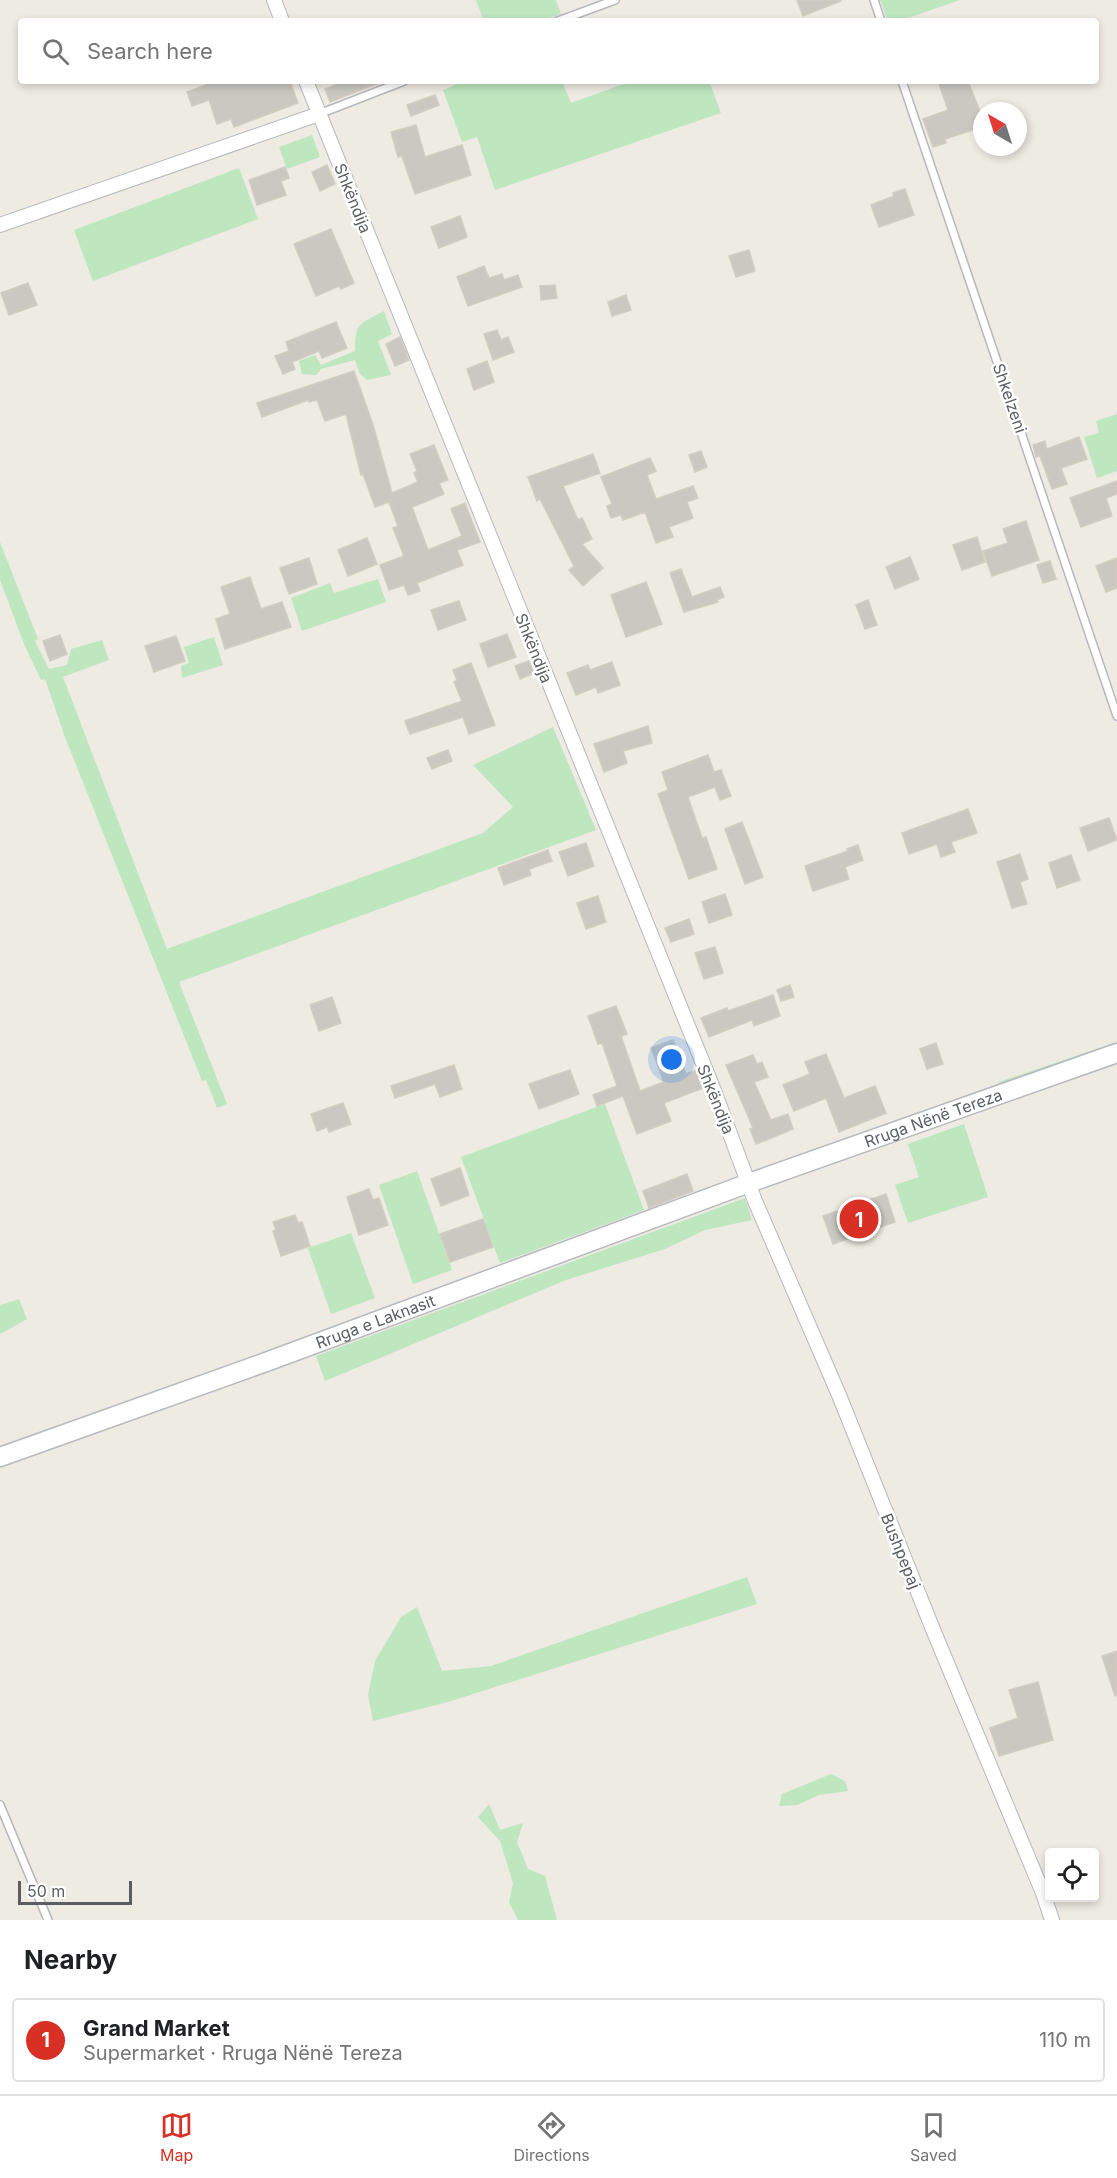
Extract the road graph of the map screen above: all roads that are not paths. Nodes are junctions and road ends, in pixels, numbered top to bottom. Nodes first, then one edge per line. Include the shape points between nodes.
1 (274, 0) edge
2 (615, 0) edge
3 (874, 0) edge
4 (281, 18) edge
5 (566, 18) edge
6 (880, 18) edge
7 (307, 84) edge
8 (396, 84) edge
9 (903, 84) edge
10 (319, 114) junction
11 (0, 225) edge
12 (1117, 716) edge
13 (1117, 1053) edge
14 (749, 1183) junction
15 (0, 1457) edge
16 (0, 1804) edge
17 (48, 1920) edge
18 (1052, 1920) edge

1 - 4 street
2 - 5 lane
3 - 6 lane
7 - 10 street, Shkëndija
8 - 10 lane
9 - 12 lane, Shkelzeni
10 - 11 street
10 - 14 street, Shkëndija
13 - 14 main road, Rruga Nënë Tereza
14 - 15 main road, Rruga e Laknasit
14 - 18 street, Bushpepaj
16 - 17 lane

